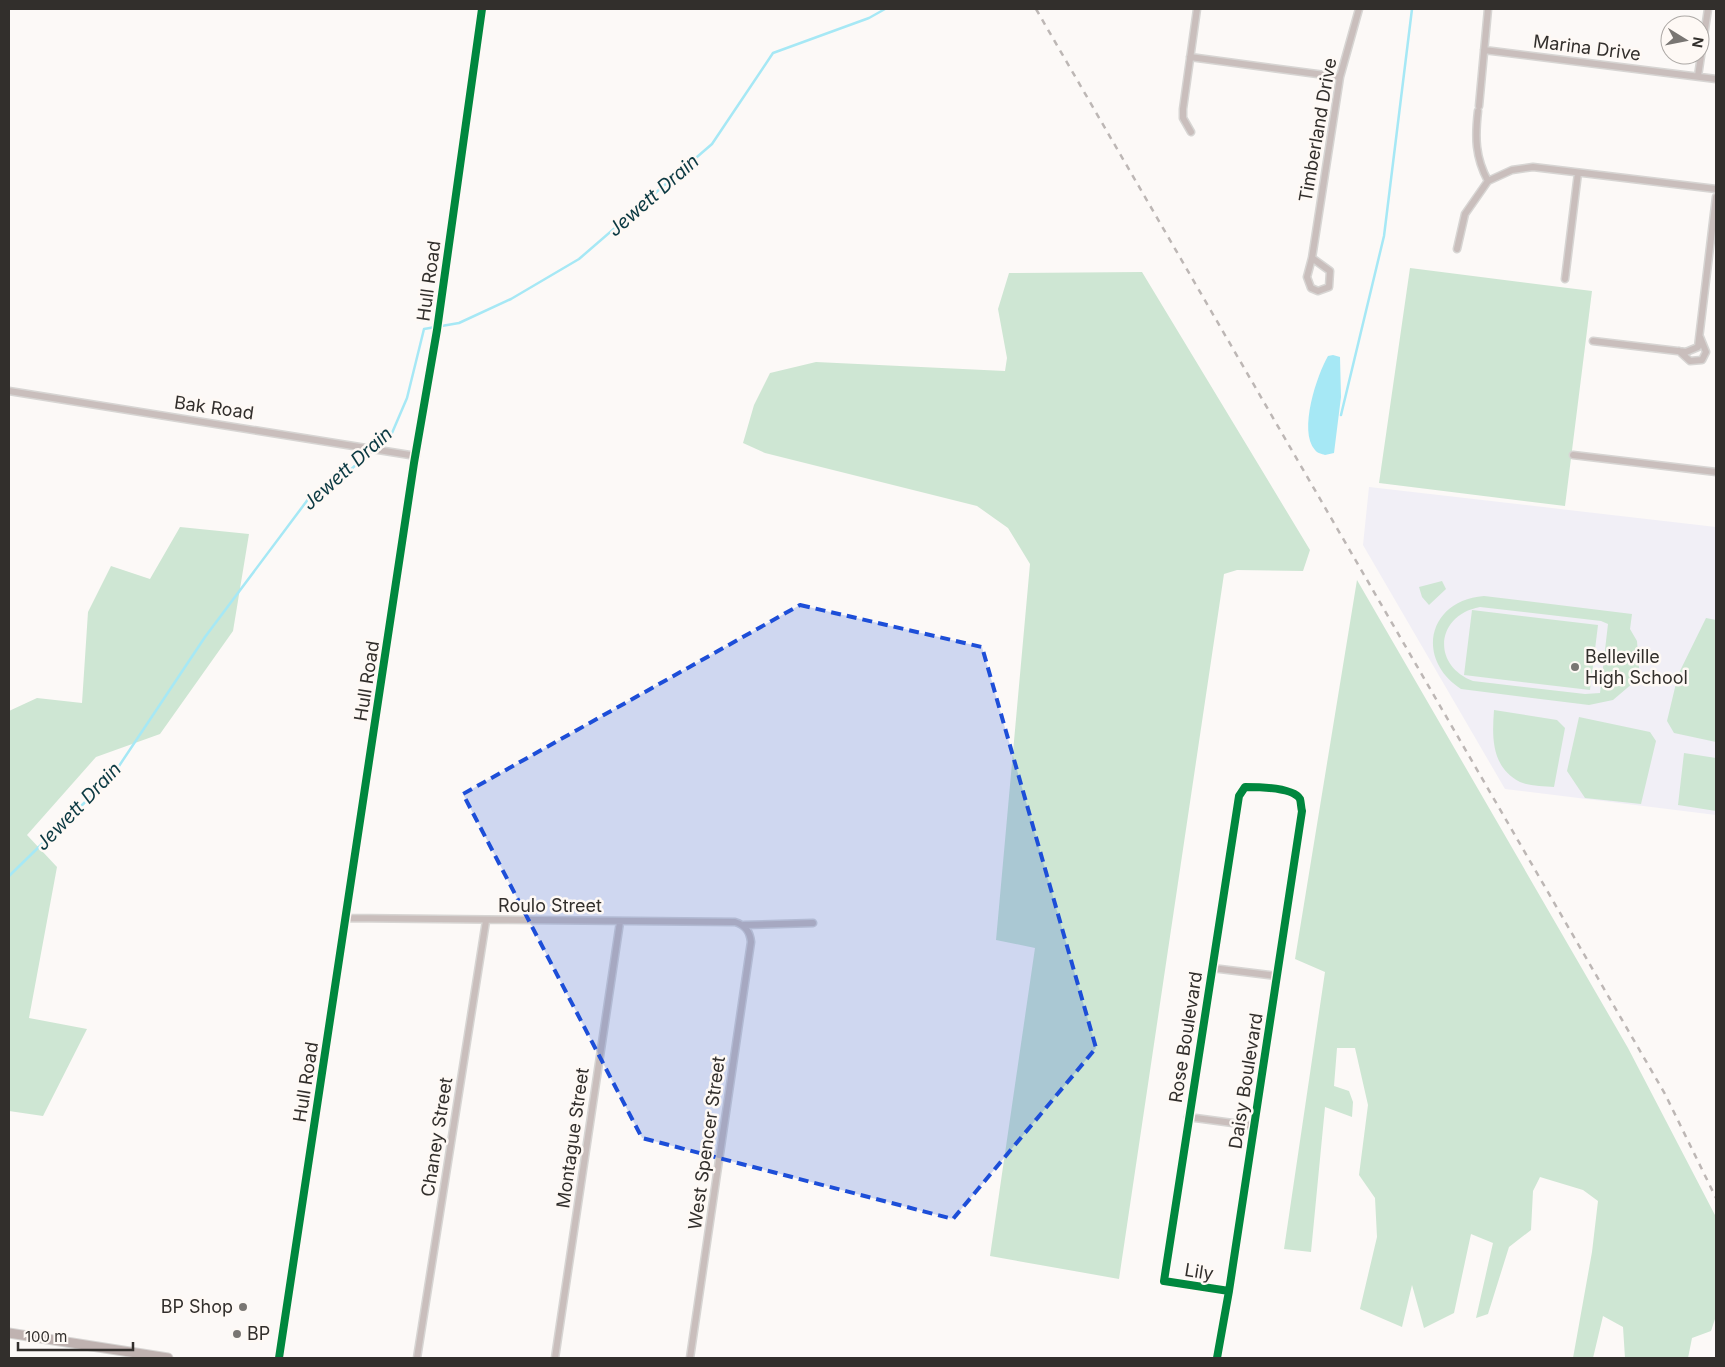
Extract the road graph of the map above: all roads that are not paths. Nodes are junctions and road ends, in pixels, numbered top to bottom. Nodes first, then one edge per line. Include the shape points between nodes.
1 (482, 9) edge
2 (1197, 9) edge
3 (1359, 9) edge
4 (1488, 9) edge
5 (1708, 9) edge
6 (1484, 50) junction
7 (1190, 57) junction
8 (1698, 76) junction
9 (1340, 77) junction
10 (1716, 79) edge
11 (1191, 132) dead end
12 (1578, 173) junction
13 (1488, 181) junction
14 (1716, 189) edge
15 (1716, 198) edge
16 (1457, 249) dead end
17 (1312, 258) junction
18 (1565, 279) dead end
19 (1700, 337) junction
20 (1593, 340) dead end
21 (1678, 351) junction
22 (9, 391) edge
23 (1572, 455) dead end
24 (416, 456) junction
25 (1716, 472) edge
26 (1238, 796) joint
27 (346, 918) junction
28 (486, 921) junction
29 (620, 922) junction
30 (813, 923) dead end
31 (744, 925) junction
32 (1212, 968) junction
33 (1278, 976) junction
34 (1188, 1117) junction
35 (1255, 1126) junction
36 (1164, 1282) joint
37 (1229, 1291) junction
38 (9, 1333) edge
39 (168, 1358) edge
40 (279, 1358) edge
41 (417, 1358) edge
42 (555, 1358) edge
43 (690, 1358) edge
44 (1217, 1358) edge

1 - 24 street, Hull Road
2 - 7 street
3 - 9 street, Timberland Drive
4 - 6 street
5 - 8 street
6 - 8 street, Marina Drive
6 - 13 street via 1476,151
7 - 9 street
7 - 11 street via 1183,118
8 - 10 street, Marina Drive
9 - 17 street, Timberland Drive
12 - 13 street via 1520,168
12 - 14 street
12 - 18 street
13 - 16 street via 1465,214
15 - 19 street
17 - 17 street, Timberland Drive via 1307,277 1311,288 1318,291 1329,287 1330,271
19 - 21 street via 1698,347 1690,352
19 - 21 street via 1706,352 1702,360 1690,361
20 - 21 street
22 - 24 street, Bak Road
23 - 25 street
24 - 27 street, Hull Road
26 - 32 street, Rose Boulevard
26 - 33 street, Daisy Boulevard via 1245,788 1261,787 1284,791 1300,800
27 - 28 street, Roulo Street
27 - 40 street, Hull Road
28 - 29 street, Roulo Street
28 - 41 street, Chaney Street
29 - 31 street, Roulo Street via 735,922
29 - 42 street, Montague Street
30 - 31 street, Roulo Street
31 - 43 street, West Spencer Street via 751,942
32 - 33 street
32 - 34 street, Rose Boulevard
33 - 35 street, Daisy Boulevard
34 - 35 street
34 - 36 street, Rose Boulevard
35 - 37 street, Daisy Boulevard
36 - 37 street, Lily
37 - 44 street, Daisy Boulevard
38 - 39 street

